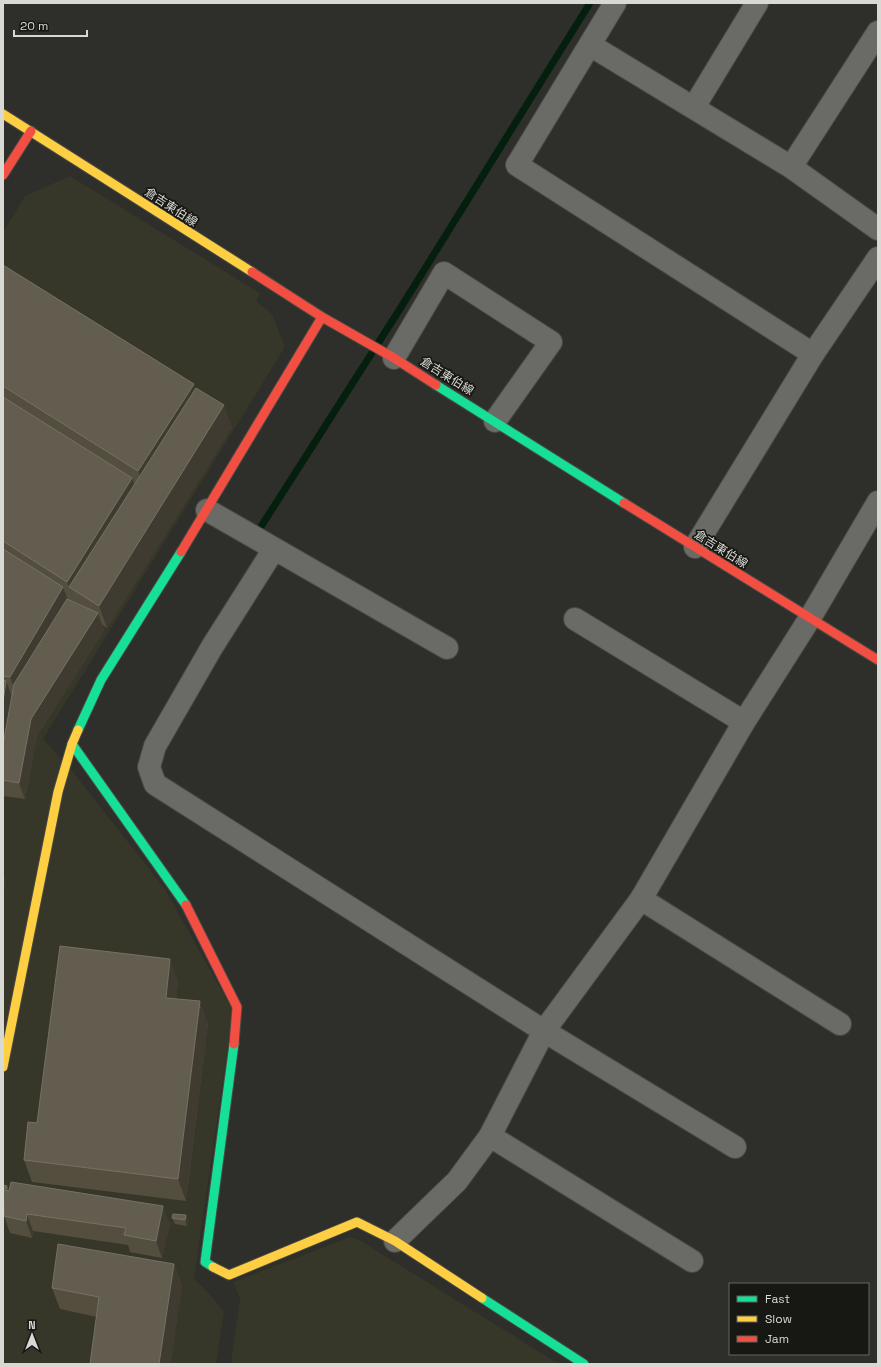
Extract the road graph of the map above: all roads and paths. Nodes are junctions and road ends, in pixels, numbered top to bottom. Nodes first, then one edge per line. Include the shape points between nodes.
1 (615, 3) edge
2 (757, 3) edge
3 (878, 32) edge
4 (590, 45) junction
5 (694, 107) junction
6 (3, 114) edge
7 (31, 131) junction
8 (791, 167) junction
9 (3, 175) edge
10 (878, 229) edge
11 (878, 258) edge
12 (322, 317) junction
13 (813, 354) junction
14 (394, 358) junction
15 (495, 421) junction
16 (878, 502) edge
17 (207, 510) junction
18 (696, 547) junction
19 (274, 549) junction
20 (810, 618) junction
21 (575, 619) dead end
22 (447, 648) dead end
23 (878, 660) edge
24 (744, 722) junction
25 (72, 744) junction
26 (641, 899) junction
27 (840, 1024) dead end
28 (544, 1031) junction
29 (3, 1067) edge
30 (490, 1136) junction
31 (735, 1147) dead end
32 (395, 1241) junction
33 (692, 1261) dead end
34 (584, 1364) edge

1 - 4 street
2 - 5 street
3 - 8 street
4 - 5 street
4 - 13 street via 517,165
5 - 8 street
6 - 7 street, 倉吉東伯線
7 - 9 street
7 - 12 street, 倉吉東伯線
8 - 10 street
11 - 13 street
12 - 14 street, 倉吉東伯線
12 - 17 street
13 - 18 street
14 - 15 street, 倉吉東伯線
14 - 15 street via 444,273 551,342
15 - 18 street, 倉吉東伯線
16 - 20 street
17 - 19 street
17 - 25 street via 101,680
18 - 20 street, 倉吉東伯線
19 - 22 street
19 - 28 street via 212,647 155,746 150,767 155,784
20 - 23 street, 倉吉東伯線
20 - 24 street
21 - 24 street
24 - 26 street
25 - 29 street via 58,792
25 - 32 street via 188,907 237,1008 205,1262 229,1275 357,1222
26 - 27 street
26 - 28 street
28 - 30 street
28 - 31 street
30 - 32 street via 457,1181
30 - 33 street
32 - 34 street

